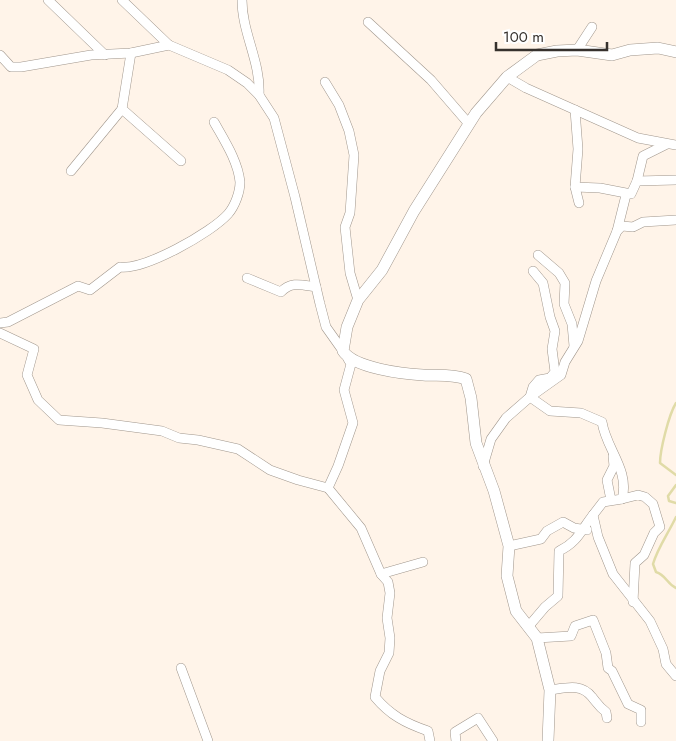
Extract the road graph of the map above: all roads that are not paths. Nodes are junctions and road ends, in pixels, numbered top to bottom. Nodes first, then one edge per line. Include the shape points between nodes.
1 (48, 0) edge
2 (122, 0) edge
3 (242, 0) edge
4 (368, 22) dead end
5 (592, 27) dead end
6 (169, 45) junction
7 (577, 50) junction
8 (676, 52) edge
9 (131, 53) junction
10 (0, 55) edge
11 (105, 55) junction
12 (507, 77) junction
13 (325, 82) dead end
14 (259, 95) junction
15 (122, 109) junction
16 (575, 110) junction
17 (214, 122) dead end
18 (469, 124) junction
19 (671, 145) edge
20 (181, 161) dead end
21 (71, 171) dead end
22 (676, 180) edge
23 (637, 181) junction
24 (575, 187) junction
25 (626, 194) junction
26 (579, 203) dead end
27 (676, 220) edge
28 (617, 231) junction
29 (538, 254) dead end
30 (533, 271) dead end
31 (247, 278) dead end
32 (316, 287) junction
33 (358, 300) junction
34 (0, 323) edge
35 (0, 333) edge
36 (574, 346) junction
37 (345, 355) junction
38 (530, 397) junction
39 (613, 453) junction
40 (483, 467) junction
41 (328, 488) junction
42 (622, 499) junction
43 (611, 500) junction
44 (593, 515) junction
45 (585, 529) junction
46 (598, 536) junction
47 (509, 546) junction
48 (423, 562) dead end
49 (381, 574) junction
50 (633, 602) junction
51 (528, 628) junction
52 (537, 638) junction
53 (181, 668) dead end
54 (676, 676) edge
55 (550, 690) junction
56 (607, 718) dead end
57 (641, 722) dead end
58 (208, 741) edge
59 (430, 741) edge
60 (456, 741) edge
61 (493, 741) edge
62 (548, 741) edge

1 - 11 street
2 - 6 street
3 - 14 street via 248,40 260,78
4 - 18 street via 432,80
5 - 7 street
6 - 9 street
6 - 14 street via 228,70
7 - 8 street via 612,55 658,48
7 - 12 street via 537,55
9 - 11 street
9 - 15 street
10 - 11 street via 11,67
12 - 16 street
12 - 18 street
13 - 33 street via 339,105 354,155 350,214 345,227 350,273
14 - 32 street via 274,118 296,196
15 - 20 street
15 - 21 street
16 - 19 street via 638,138
16 - 24 street via 578,149
17 - 34 street via 234,160 240,182 236,200 226,216 171,253 128,268 120,267 90,290 78,286 8,322
18 - 33 street via 414,211 382,270
19 - 23 street via 643,156
22 - 23 street
23 - 25 street via 631,194
24 - 25 street
24 - 26 street
25 - 28 street
27 - 28 street via 622,226
28 - 36 street
29 - 36 street via 565,283 564,304 572,324
30 - 38 street via 543,283 555,331 552,349 555,372 550,378 539,380
31 - 32 street via 281,292 294,284
32 - 37 street via 326,326
33 - 37 street via 347,327
35 - 41 street via 34,348 26,375 38,400 59,420 162,432 238,449 270,470
36 - 38 street via 560,377
37 - 40 street via 380,368 422,375 455,375 466,379
37 - 41 street via 350,364 344,390 353,423
38 - 39 street via 550,411 581,413 602,422
38 - 40 street via 506,418 491,439
39 - 42 street via 625,480
39 - 43 street via 614,466 608,480
40 - 47 street via 494,492
41 - 49 street via 361,528
42 - 43 street
42 - 50 street via 638,495 645,497 653,504 660,523 644,555 635,563
43 - 44 street via 600,504
44 - 45 street
44 - 46 street
45 - 46 street
45 - 47 street via 563,522 547,531 541,539
45 - 51 street via 559,551 558,596
46 - 50 street via 612,574
47 - 51 street via 508,576 516,611
48 - 49 street
49 - 59 street via 388,582 390,592 386,618 390,638 389,653 380,671 375,696 387,711 405,723 428,731
50 - 54 street via 650,621 666,664
51 - 52 street
52 - 55 street
52 - 57 street via 571,636 575,626 593,620 606,653 608,668 628,704 641,710
53 - 58 street
55 - 56 street via 579,687 587,691 606,712
55 - 62 street
60 - 61 street via 455,732 478,718

